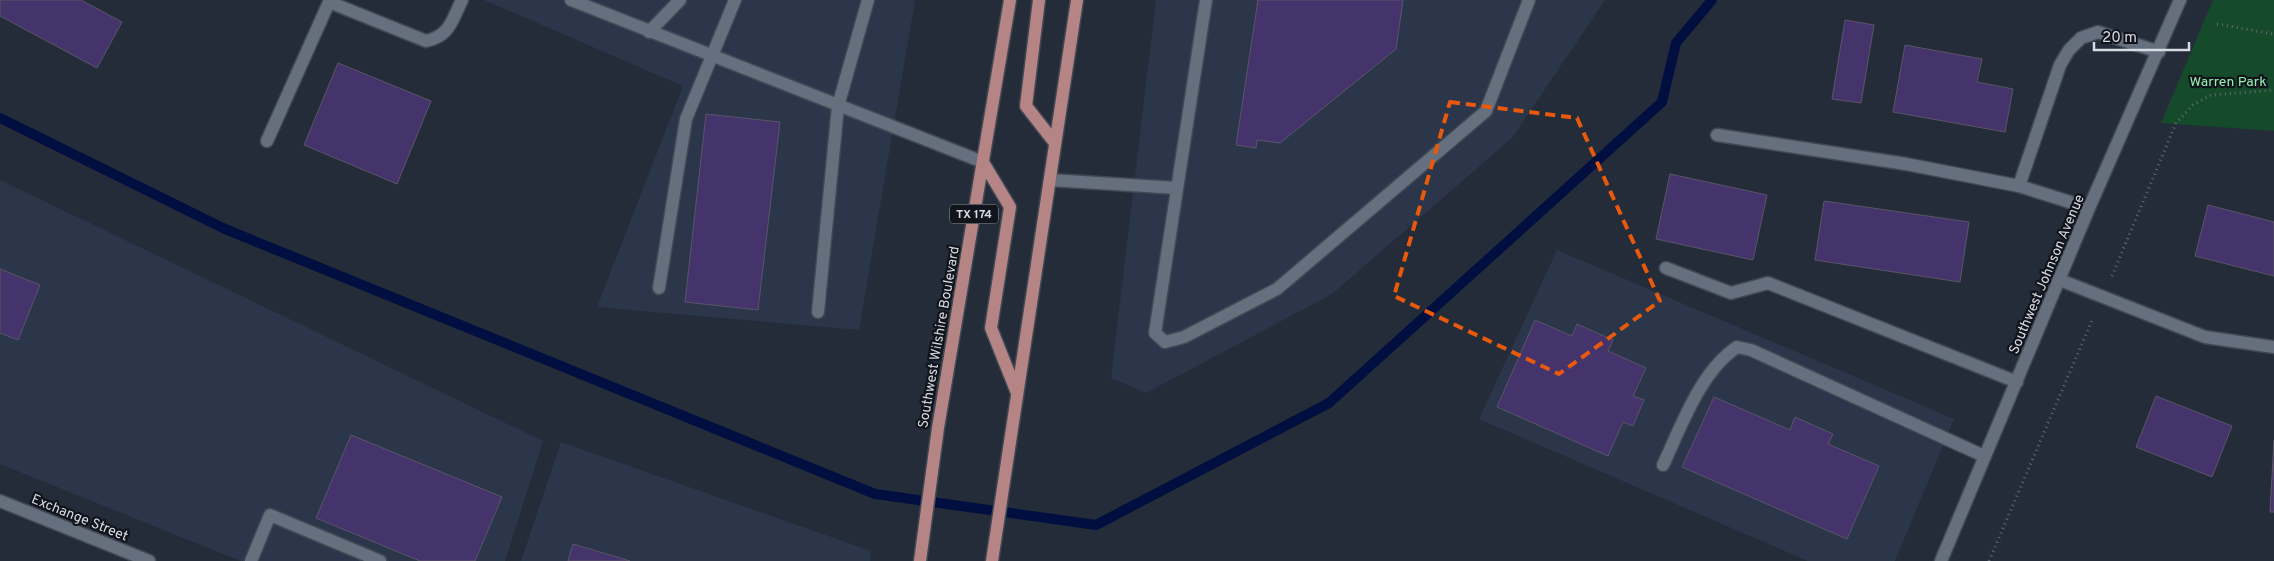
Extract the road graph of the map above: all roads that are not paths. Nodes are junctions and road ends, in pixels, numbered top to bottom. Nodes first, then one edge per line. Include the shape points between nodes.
1 (462, 0) edge
2 (571, 0) edge
3 (680, 0) edge
4 (735, 0) edge
5 (868, 0) edge
6 (1010, 0) edge
7 (1039, 0) edge
8 (1077, 0) edge
9 (1206, 0) edge
10 (1529, 0) edge
11 (2180, 0) edge
12 (330, 1) edge
13 (649, 32) junction
14 (2159, 52) junction
15 (712, 56) junction
16 (838, 106) junction
17 (1717, 135) dead end
18 (267, 141) dead end
19 (1055, 144) junction
20 (983, 162) junction
21 (1050, 180) junction
22 (2019, 186) junction
23 (1177, 188) junction
24 (2089, 208) junction
25 (1666, 268) dead end
26 (2060, 280) junction
27 (659, 288) dead end
28 (818, 312) dead end
29 (2274, 347) edge
30 (2017, 382) junction
31 (1017, 393) junction
32 (1984, 456) junction
33 (1662, 465) dead end
34 (0, 501) edge
35 (920, 560) edge
36 (149, 561) edge
37 (250, 561) edge
38 (380, 561) edge
39 (992, 561) edge
40 (1942, 561) edge

1 - 12 street via 446,33 426,41
2 - 13 street
3 - 13 street
4 - 15 street
5 - 16 street
6 - 20 main road, Southwest Wilshire Boulevard / TX 174
7 - 19 main road via 1026,106
8 - 19 main road
9 - 23 street
10 - 23 street via 1486,111 1277,289 1184,337 1165,342 1155,333
11 - 14 street, Southwest Johnson Avenue
12 - 18 street
13 - 15 street
14 - 22 street via 2098,32 2081,38 2060,65
14 - 24 street, Southwest Johnson Avenue
15 - 16 street
15 - 27 street via 686,119
16 - 20 street
16 - 28 street
17 - 22 street via 1906,164
19 - 21 main road
20 - 31 main road via 1010,207 991,328
20 - 35 main road, Southwest Wilshire Boulevard / TX 174 via 938,428
21 - 23 street
21 - 31 main road
22 - 24 street
24 - 26 street, Southwest Johnson Avenue
25 - 30 street via 1732,293 1768,283
26 - 29 street via 2205,337
26 - 30 street, Southwest Johnson Avenue
30 - 32 street, Southwest Johnson Avenue
31 - 39 main road
32 - 33 street via 1738,347 1724,356 1708,374
32 - 40 street, Southwest Johnson Avenue
34 - 36 street, Exchange Street
37 - 38 street via 270,515

